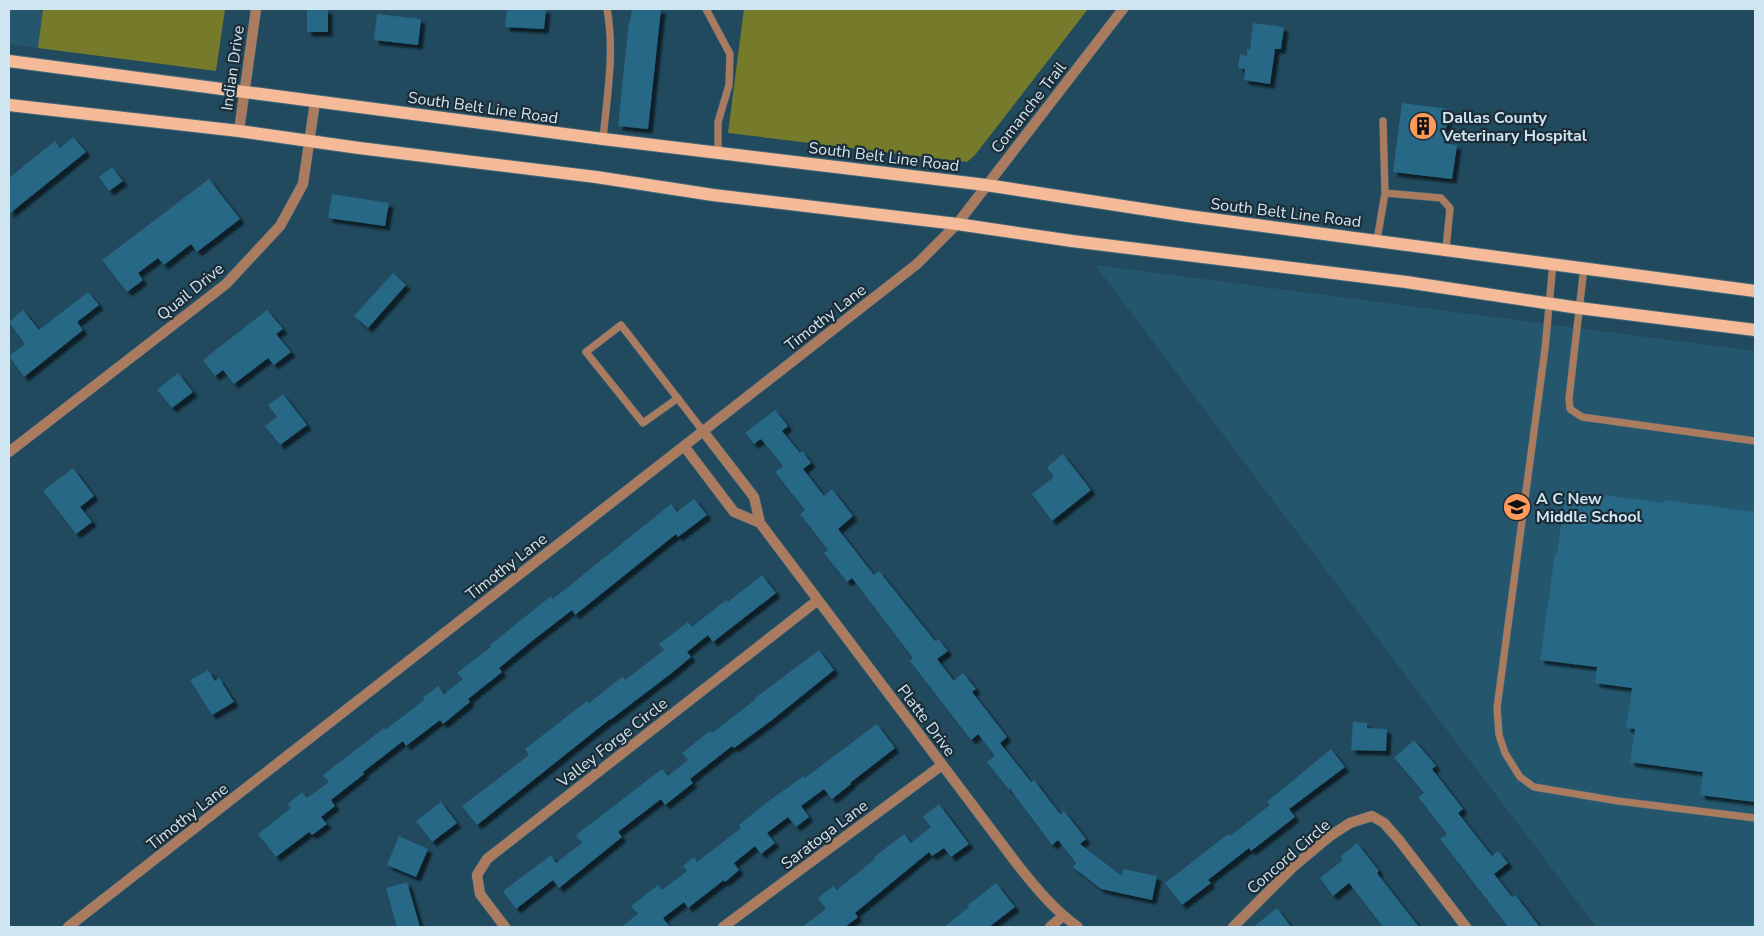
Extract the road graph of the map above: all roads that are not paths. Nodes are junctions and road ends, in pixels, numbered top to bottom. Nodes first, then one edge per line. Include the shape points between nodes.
1 (256, 9) edge
2 (607, 9) edge
3 (706, 9) edge
4 (1123, 9) edge
5 (9, 61) edge
6 (244, 92) junction
7 (315, 102) junction
8 (9, 105) edge
9 (1383, 121) dead end
10 (239, 131) junction
11 (603, 140) junction
12 (309, 141) junction
13 (718, 152) junction
14 (986, 185) junction
15 (1385, 192) junction
16 (957, 224) junction
17 (1377, 240) junction
18 (1446, 249) junction
19 (1553, 263) junction
20 (1584, 267) junction
21 (1755, 291) edge
22 (1549, 303) junction
23 (1579, 308) junction
24 (1755, 330) edge
25 (678, 398) junction
26 (703, 431) junction
27 (1755, 442) edge
28 (684, 446) junction
29 (9, 452) edge
30 (760, 523) junction
31 (818, 600) junction
32 (942, 765) junction
33 (1755, 818) edge
34 (1064, 916) junction
35 (68, 927) edge
36 (504, 927) edge
37 (723, 927) edge
38 (1050, 927) edge
39 (1078, 927) edge
40 (1233, 927) edge
41 (1466, 927) edge

1 - 6 street, Indian Drive
2 - 11 lane via 612,50
3 - 13 lane via 730,54 729,85 718,122
4 - 14 street, Comanche Trail
5 - 6 main road, South Belt Line Road
6 - 7 main road, South Belt Line Road
6 - 10 street, Indian Drive
7 - 11 main road, South Belt Line Road
7 - 12 street, Quail Drive
8 - 10 main road
9 - 15 lane
10 - 12 main road
11 - 13 main road, South Belt Line Road
12 - 16 main road
12 - 29 street, Quail Drive via 303,184 280,226 226,284
13 - 14 main road, South Belt Line Road
14 - 16 street, Comanche Trail
14 - 17 main road, South Belt Line Road via 1188,216
15 - 17 lane
15 - 18 lane via 1441,198 1450,208
16 - 22 main road
16 - 26 street, Timothy Lane via 917,264
17 - 18 main road, South Belt Line Road
18 - 19 main road, South Belt Line Road
19 - 20 main road, South Belt Line Road
19 - 22 lane
20 - 21 main road, South Belt Line Road
20 - 23 lane
22 - 23 main road
22 - 33 lane via 1498,708 1499,735 1505,753 1520,776 1534,787
23 - 24 main road
23 - 27 lane via 1570,409 1582,417
25 - 25 lane via 621,325 586,352 643,423
25 - 26 lane
26 - 28 street, Timothy Lane
26 - 30 street, Platte Drive via 754,497
28 - 30 street via 734,512
28 - 35 street, Timothy Lane
30 - 31 street, Platte Drive
31 - 32 street, Platte Drive
31 - 36 street, Valley Forge Circle via 487,859 477,876 480,894
32 - 34 street, Platte Drive via 1035,887
32 - 37 street, Saratoga Lane
34 - 38 street
34 - 39 street, Platte Drive
40 - 41 street, Concord Circle via 1293,867 1330,836 1350,823 1372,816 1384,823 1399,840

